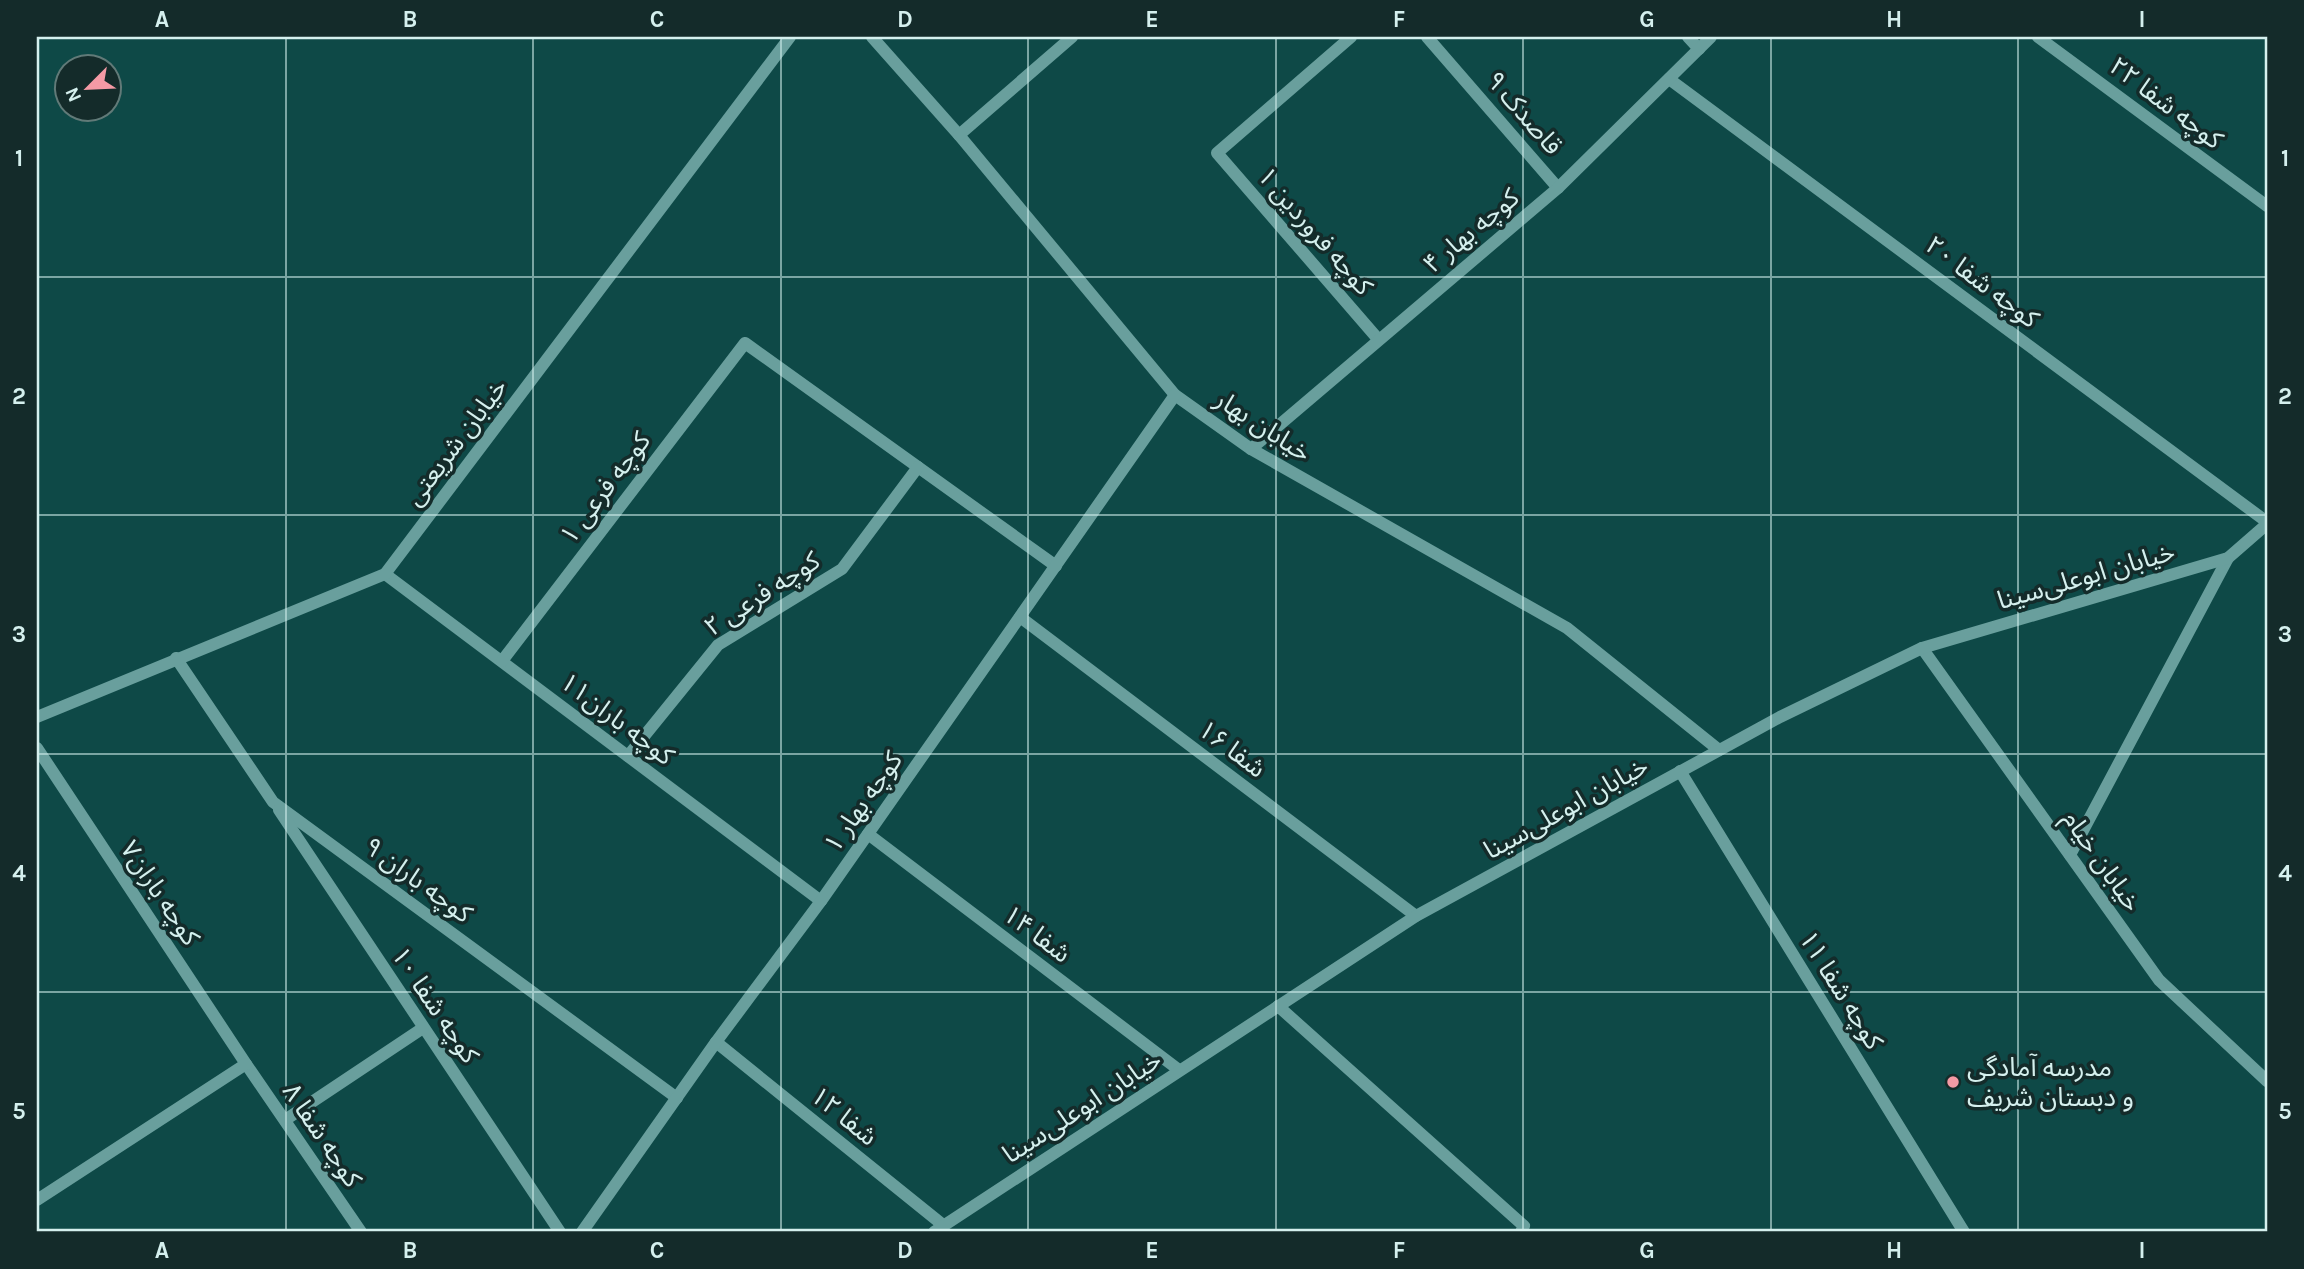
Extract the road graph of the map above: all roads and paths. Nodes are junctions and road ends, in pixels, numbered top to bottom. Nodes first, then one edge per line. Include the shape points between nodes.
1 (790, 37) edge
2 (872, 37) edge
3 (1072, 37) edge
4 (1351, 37) edge
5 (1427, 37) edge
6 (1688, 37) edge
7 (1711, 37) edge
8 (2038, 37) edge
9 (1699, 49) junction
10 (1669, 79) junction
11 (959, 135) junction
12 (1558, 188) junction
13 (2267, 206) edge
14 (1378, 339) junction
15 (1175, 396) junction
16 (1251, 449) junction
17 (918, 467) junction
18 (2267, 523) edge
19 (2228, 558) junction
20 (1056, 566) junction
21 (385, 574) junction
22 (1020, 618) junction
23 (1922, 648) junction
24 (176, 658) junction
25 (502, 661) junction
26 (37, 717) edge
27 (37, 748) edge
28 (1719, 750) junction
29 (628, 755) junction
30 (1680, 771) junction
31 (273, 802) junction
32 (868, 834) junction
33 (2070, 855) junction
34 (821, 901) junction
35 (1416, 916) junction
36 (1278, 1006) junction
37 (423, 1028) junction
38 (716, 1042) junction
39 (246, 1064) junction
40 (1179, 1070) junction
41 (2267, 1081) edge
42 (677, 1098) junction
43 (285, 1120) junction
44 (37, 1200) edge
45 (939, 1229) edge
46 (362, 1232) edge
47 (560, 1232) edge
48 (582, 1232) edge
49 (1521, 1232) edge
50 (1964, 1232) edge

1 - 21 street, خیابان شریعتی
2 - 11 street, خیابان بهار
3 - 11 street
4 - 14 street, کوچه فروردین ۱ via 1217,153
5 - 12 street, قاصدک ۹
6 - 9 street
7 - 9 street, کوچه بهار ۴
8 - 13 street, کوچه شفا ۲۲
9 - 10 street, کوچه بهار ۴
10 - 12 street, کوچه بهار ۴
10 - 18 street, کوچه شفا ۲۰
11 - 15 street, خیابان بهار
12 - 14 street, کوچه بهار ۴
14 - 16 street, کوچه بهار ۴
15 - 16 street, خیابان بهار
15 - 20 street, کوچه بهار ۱
16 - 28 street, خیابان بهار via 1567,628
17 - 20 street
17 - 25 street, کوچه فرعی ۱ via 745,343
17 - 29 street, کوچه فرعی ۲ via 842,569 718,645
18 - 19 street, خیابان ابوعلی‌سینا
19 - 23 street, خیابان ابوعلی‌سینا
19 - 33 street
20 - 22 street, کوچه بهار ۱
21 - 24 street
21 - 25 street, کوچه باران۱۱
22 - 32 street, کوچه بهار ۱
22 - 35 street, شفا ۱۶
23 - 28 street, خیابان ابوعلی‌سینا
23 - 33 street, خیابان خیام
24 - 26 street
24 - 31 street, کوچه باران ۹
25 - 29 street, کوچه باران۱۱
27 - 39 street, کوچه باران۷
28 - 30 street, خیابان ابوعلی‌سینا
29 - 34 street, کوچه باران۱۱
30 - 35 street, خیابان ابوعلی‌سینا
30 - 50 street, کوچه شفا ۱۱
31 - 37 street, کوچه شفا ۱۰
31 - 42 street, کوچه باران ۹
32 - 34 street, کوچه بهار ۱
32 - 40 street, شفا ۱۴
33 - 41 street, خیابان خیام via 2159,981
34 - 38 street, کوچه بهار ۱
35 - 36 street, خیابان ابوعلی‌سینا
36 - 40 street, خیابان ابوعلی‌سینا
36 - 49 street via 1524,1226
37 - 43 street
37 - 47 street, کوچه شفا ۱۰
38 - 42 street, کوچه بهار ۱
38 - 45 street, شفا ۱۲
39 - 43 street, کوچه شفا ۸
39 - 44 street
40 - 45 street, خیابان ابوعلی‌سینا
42 - 48 street, کوچه بهار ۱
43 - 46 street, کوچه شفا ۸

